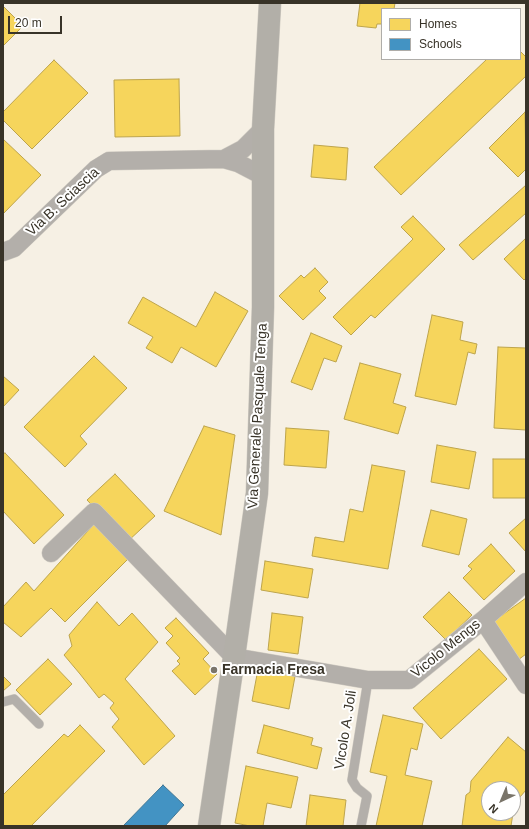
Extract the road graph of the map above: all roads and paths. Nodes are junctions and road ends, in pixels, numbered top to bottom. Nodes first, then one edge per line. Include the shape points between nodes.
1 (270, 3) edge
2 (263, 129) junction
3 (224, 159) junction
4 (263, 176) junction
5 (3, 252) edge
6 (51, 553) dead end
7 (526, 582) edge
8 (483, 620) junction
9 (234, 657) junction
10 (368, 680) junction
11 (526, 685) edge
12 (3, 702) edge
13 (39, 724) dead end
14 (209, 826) edge
15 (361, 826) edge

1 - 2 street, Via Generale Pasquale Tenga
2 - 3 street via 243,149
2 - 4 street, Via Generale Pasquale Tenga
3 - 4 street
3 - 5 street, Via B. Sciascia via 109,162 96,169 14,248
4 - 9 street, Via Generale Pasquale Tenga via 263,307 257,493
6 - 9 street via 94,512
7 - 8 street, Vicolo Mengs
8 - 10 street, Vicolo Mengs via 409,680
8 - 11 street
9 - 10 street, Vicolo Mengs
9 - 14 street, Via Generale Pasquale Tenga
10 - 15 lane, Vicolo A. Joli via 352,780 367,796
12 - 13 lane via 14,699

